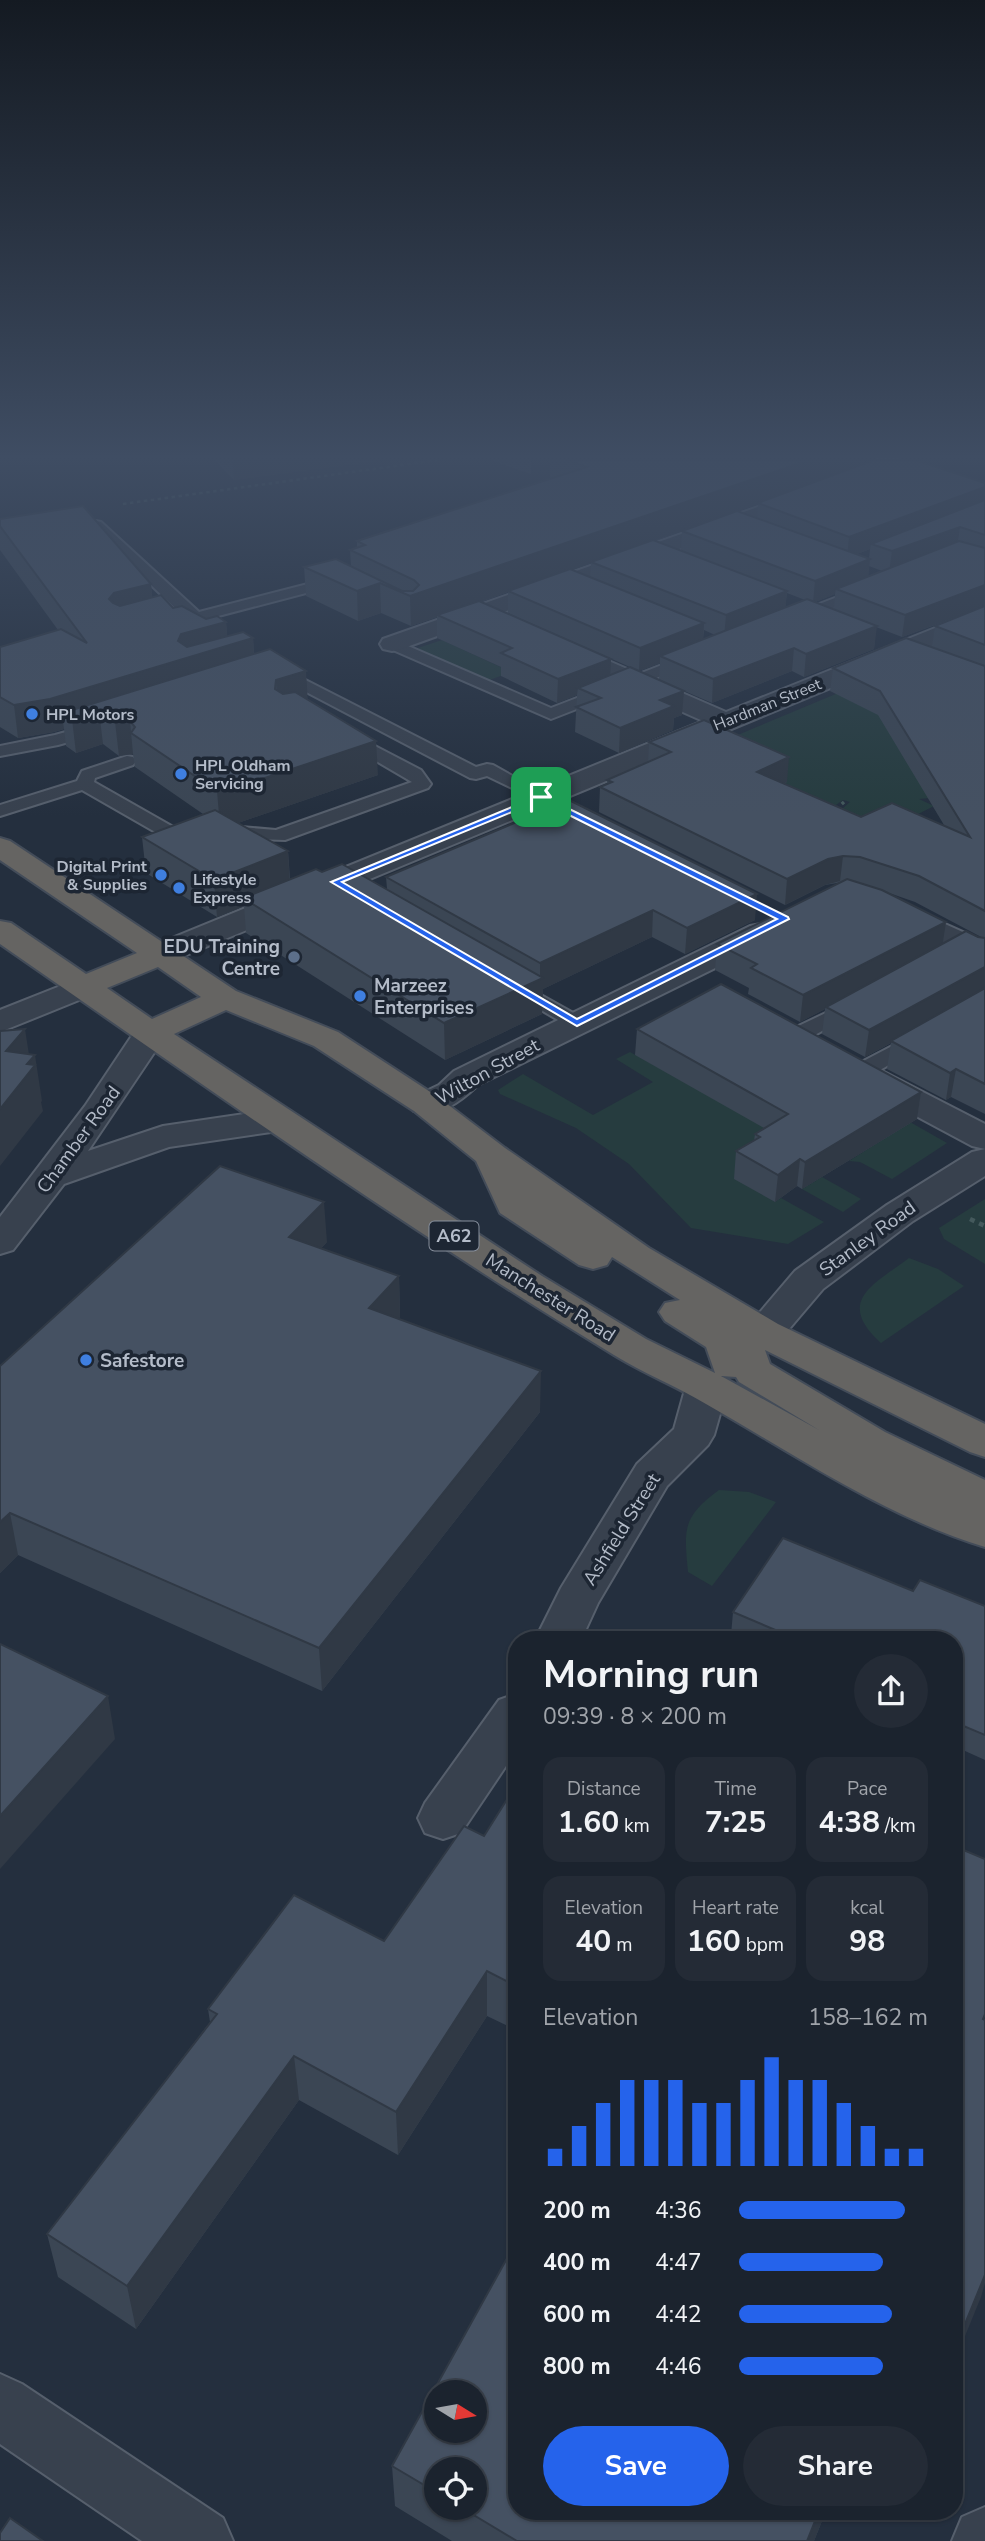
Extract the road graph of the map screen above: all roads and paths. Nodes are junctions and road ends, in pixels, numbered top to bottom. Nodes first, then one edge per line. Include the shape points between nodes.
1 (149, 579) edge
2 (575, 579) edge
3 (566, 582) junction
4 (877, 585) edge
5 (351, 586) edge
6 (591, 592) edge
7 (773, 598) edge
8 (809, 612) junction
9 (481, 613) junction
10 (186, 616) junction
11 (984, 616) edge
12 (783, 623) edge
13 (845, 626) edge
14 (517, 629) edge
15 (223, 636) edge
16 (869, 636) edge
17 (540, 639) edge
18 (392, 644) joint
19 (902, 649) junction
20 (710, 651) edge
21 (932, 660) edge
22 (268, 669) edge
23 (634, 681) junction
24 (724, 721) junction
25 (111, 724) edge
26 (330, 727) edge
27 (365, 746) junction
28 (0, 751) edge
29 (343, 754) edge
30 (127, 761) dead end
31 (452, 761) junction
32 (415, 774) junction
33 (84, 784) junction
34 (541, 797) junction
35 (844, 802) dead end
36 (0, 811) edge
37 (572, 813) edge
38 (825, 817) edge
39 (0, 847) edge
40 (335, 882) junction
41 (362, 897) edge
42 (871, 898) edge
43 (757, 906) edge
44 (0, 930) edge
45 (963, 952) edge
46 (161, 954) junction
47 (679, 973) junction
48 (499, 978) edge
49 (83, 987) junction
50 (709, 990) edge
51 (872, 996) edge
52 (225, 998) junction
53 (0, 1022) edge
54 (577, 1023) junction
55 (936, 1028) edge
56 (783, 1030) joint
57 (151, 1032) junction
58 (860, 1072) junction
59 (426, 1104) junction
60 (278, 1120) junction
61 (985, 1138) edge
62 (985, 1160) edge
63 (52, 1175) junction
64 (0, 1242) edge
65 (737, 1359) junction
66 (985, 1442) edge
67 (985, 1498) edge
68 (985, 1531) edge
69 (562, 1631) edge
70 (508, 1725) edge
71 (443, 1818) dead end
72 (0, 2406) edge
73 (201, 2541) edge

1 - 10 lane
2 - 3 street
3 - 6 lane
3 - 9 street
4 - 8 lane
5 - 10 lane via 340,580
7 - 8 street
8 - 12 lane
8 - 13 street
9 - 14 street
9 - 18 street
10 - 15 lane
11 - 19 street, Hardman Street
16 - 19 street
17 - 23 street
18 - 23 lane via 551,714
19 - 21 street
19 - 24 street, Hardman Street
20 - 23 lane
22 - 31 lane
23 - 24 street
24 - 34 street, Hardman Street
25 - 28 lane
26 - 27 lane
27 - 29 lane
27 - 32 lane
30 - 33 lane via 88,775
31 - 32 lane
31 - 34 lane via 476,774 488,769
32 - 33 lane via 422,784 278,836 229,832 178,838
33 - 36 lane
34 - 37 street
34 - 40 street, Hardman Street
35 - 38 path
39 - 46 highway
40 - 41 lane
40 - 46 street, Hardman Street
42 - 45 street
43 - 47 street, Wilton Street via 785,919
44 - 49 highway, Manchester Road / A62
46 - 49 highway
46 - 52 highway
47 - 50 street
47 - 54 street, Wilton Street
48 - 54 lane
49 - 53 street
49 - 57 highway, Manchester Road / A62
51 - 56 lane
52 - 57 highway
52 - 59 highway via 326,1039
54 - 59 street, Wilton Street via 466,1078 451,1092
55 - 58 lane
56 - 58 street
57 - 60 highway, Manchester Road / A62
57 - 63 street, Chamber Road
58 - 61 street
59 - 65 highway via 492,1156 513,1205 724,1341
60 - 63 street via 163,1137
60 - 65 highway, Manchester Road / A62 via 632,1348
62 - 65 street, Stanley Road via 900,1213 815,1275
63 - 64 street, Chamber Road
65 - 66 highway, Manchester Road / A62
65 - 67 highway via 870,1442
65 - 68 highway, Manchester Road / A62 via 895,1492
65 - 69 street, Ashfield Street via 693,1435 652,1475
70 - 71 street
72 - 73 street

